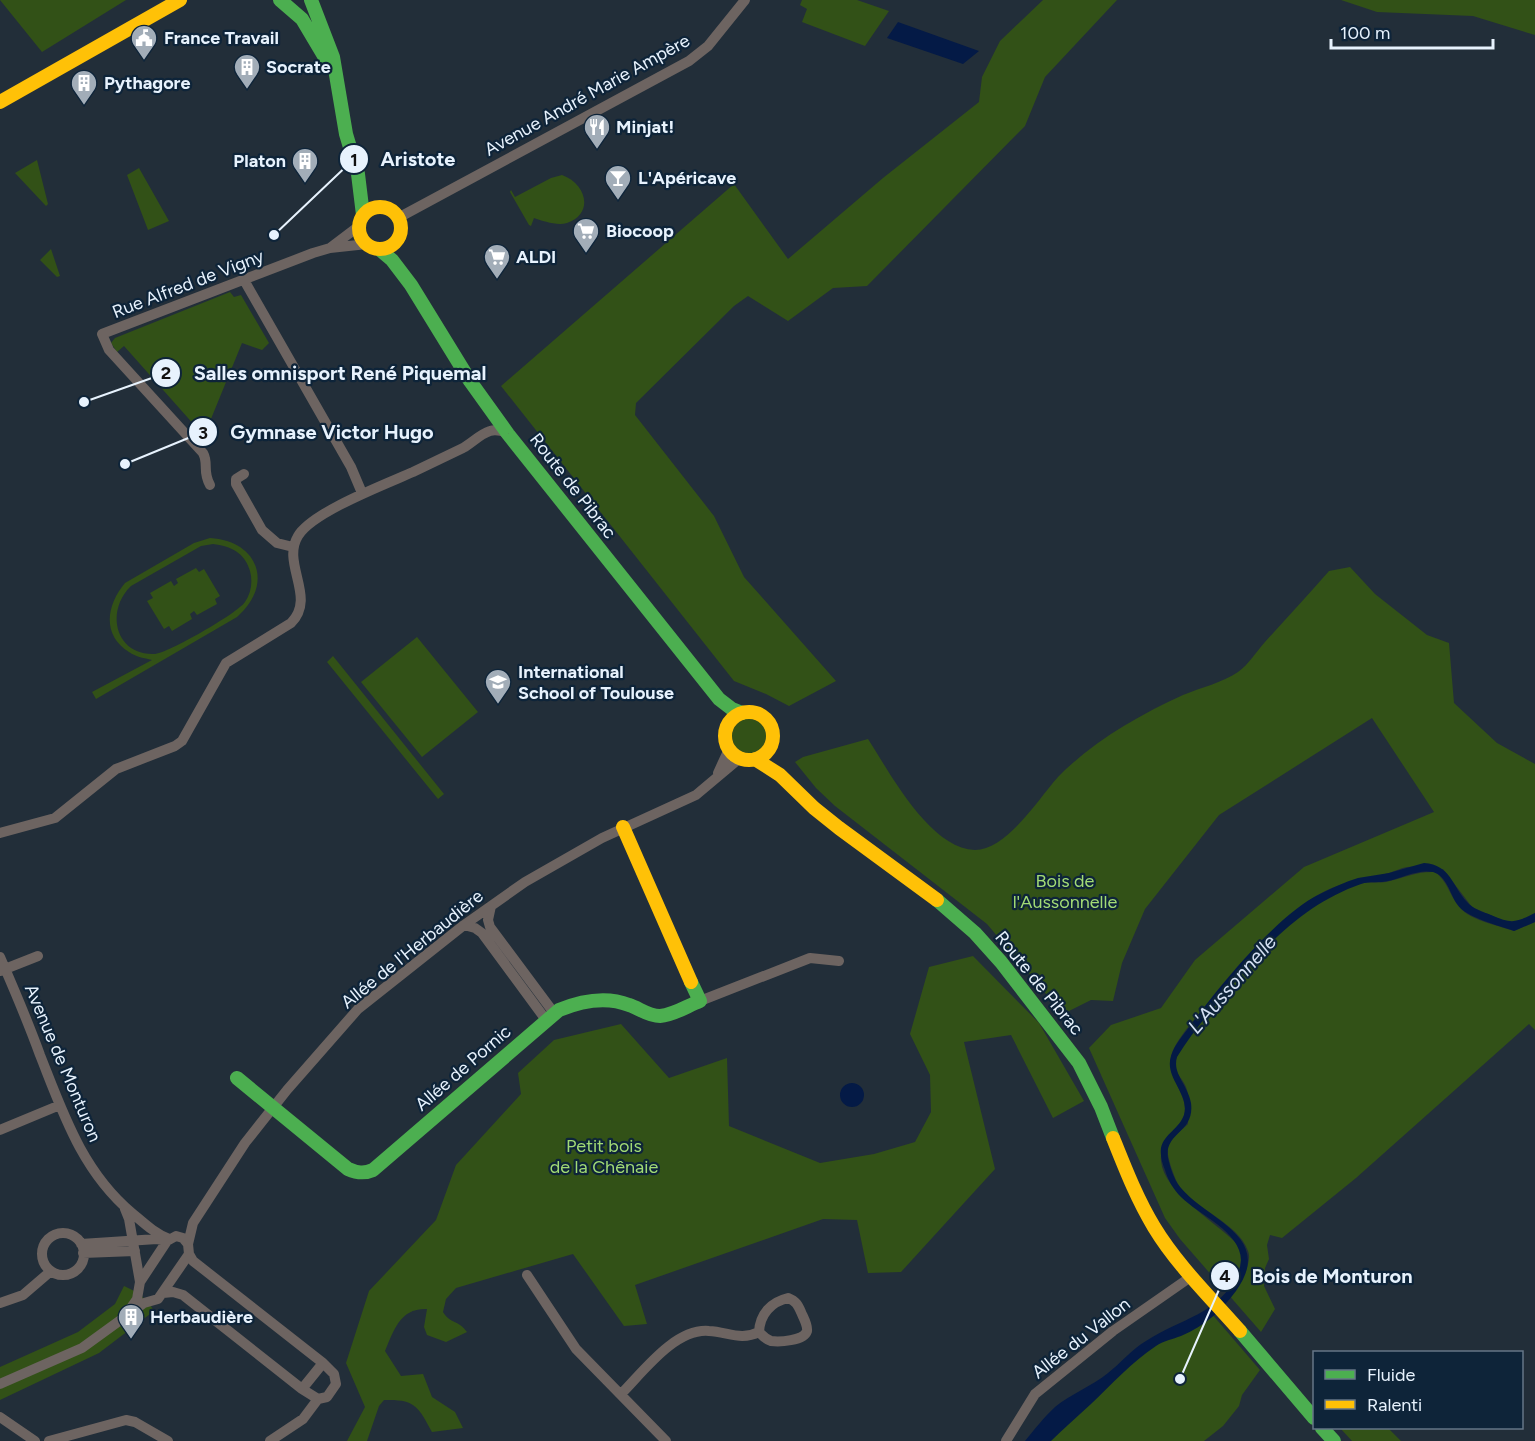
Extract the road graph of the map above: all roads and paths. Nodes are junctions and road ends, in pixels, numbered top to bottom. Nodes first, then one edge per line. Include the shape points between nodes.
1 (180, 0) edge
2 (280, 0) edge
3 (311, 0) edge
4 (745, 0) edge
5 (333, 66) junction
6 (0, 102) edge
7 (358, 174) junction
8 (385, 208) junction
9 (398, 218) junction
10 (361, 221) junction
11 (397, 240) junction
12 (373, 247) junction
13 (330, 248) junction
14 (244, 280) junction
15 (411, 285) junction
16 (508, 434) junction
17 (244, 474) dead end
18 (210, 485) dead end
19 (362, 493) junction
20 (294, 547) junction
21 (719, 699) junction
22 (742, 713) junction
23 (726, 729) junction
24 (770, 747) junction
25 (734, 753) junction
26 (755, 759) junction
27 (780, 775) junction
28 (623, 828) junction
29 (0, 833) edge
30 (491, 906) junction
31 (464, 925) junction
32 (38, 956) dead end
33 (0, 957) edge
34 (839, 961) dead end
35 (3, 970) edge
36 (700, 1001) junction
37 (550, 1016) junction
38 (237, 1078) dead end
39 (60, 1105) junction
40 (272, 1108) junction
41 (0, 1130) edge
42 (124, 1206) junction
43 (193, 1223) junction
44 (171, 1239) junction
45 (134, 1246) junction
46 (82, 1249) junction
47 (189, 1249) junction
48 (51, 1271) junction
49 (527, 1275) dead end
50 (1192, 1276) junction
51 (139, 1287) junction
52 (164, 1293) junction
53 (148, 1301) junction
54 (0, 1303) edge
55 (126, 1315) junction
56 (759, 1332) junction
57 (323, 1363) junction
58 (0, 1384) edge
59 (303, 1389) junction
60 (621, 1394) junction
61 (318, 1399) junction
62 (0, 1417) edge
63 (1313, 1418) edge
64 (1323, 1429) edge
65 (35, 1441) edge
66 (49, 1441) edge
67 (168, 1441) edge
68 (270, 1441) edge
69 (666, 1441) edge
70 (1006, 1441) edge
71 (1334, 1441) edge

1 - 6 main road
2 - 5 main road via 294,9
3 - 5 main road
4 - 9 street, Avenue André Marie Ampère via 708,46 689,61
5 - 7 main road
7 - 8 main road
7 - 10 main road
8 - 9 main road
8 - 10 main road via 373,208
9 - 11 main road via 401,227
10 - 12 main road via 361,236
10 - 13 street, Rue Alfred de Vigny
11 - 12 main road via 391,246
11 - 15 main road, Route de Pibrac
12 - 13 street, Rue Alfred de Vigny
12 - 15 main road, Route de Pibrac via 392,260
13 - 14 street, Rue Alfred de Vigny
14 - 18 street, Rue Alfred de Vigny via 102,334 109,350 203,453
14 - 19 street
15 - 16 main road, Route de Pibrac
16 - 19 street via 491,431
16 - 21 main road, Route de Pibrac
17 - 20 street via 236,479 236,484 262,530 277,543
19 - 20 street via 311,522 299,534
20 - 29 street via 302,603 298,615 226,663 182,741 116,769 55,818
21 - 22 main road, Route de Pibrac
21 - 23 main road, Route de Pibrac
22 - 23 main road
22 - 24 main road via 756,713 767,721 773,734
23 - 25 main road via 725,737
24 - 26 main road
24 - 27 main road, Route de Pibrac
25 - 26 main road
25 - 28 street, Allée de l'Herbaudière via 709,786 696,795
26 - 27 main road, Route de Pibrac
27 - 50 main road, Route de Pibrac via 839,828 947,908 1001,962 1079,1062 1154,1227
28 - 30 street, Allée de l'Herbaudière via 554,865
28 - 36 main road
30 - 31 street, Allée de l'Herbaudière
30 - 37 street via 490,927
31 - 37 street via 482,933
31 - 40 street, Allée de l'Herbaudière via 358,1009
32 - 35 street
33 - 35 street, Avenue de Monturon
34 - 36 street, Allée de Pornic via 810,958
35 - 39 street, Avenue de Monturon
36 - 37 main road, Allée de Pornic via 658,1016 601,1000 574,1005
37 - 40 main road, Allée de Pornic via 368,1173 348,1169
38 - 40 main road
39 - 41 street
39 - 42 street, Avenue de Monturon via 84,1156
40 - 43 street, Allée de l'Herbaudière via 224,1172
42 - 44 street, Avenue de Monturon via 151,1230
42 - 45 street, Avenue de Monturon
43 - 44 street, Allée de l'Herbaudière
43 - 47 street, Allée de l'Herbaudière
44 - 45 street
44 - 47 street, Avenue de Monturon via 183,1238
44 - 51 street, Allée de l'Herbaudière
45 - 46 street
45 - 51 street, Avenue de Monturon
46 - 48 street via 81,1264 73,1272 65,1275
46 - 48 street via 77,1239 68,1234 50,1238 42,1254
47 - 52 street, Allée de l'Herbaudière
47 - 57 street, Avenue de Monturon via 193,1261
48 - 54 street via 23,1295
49 - 60 street via 576,1350
50 - 63 main road, Route de Pibrac
50 - 70 street, Allée du Vallon via 1113,1331 1035,1394
51 - 53 street
51 - 55 street via 137,1299
52 - 53 street
52 - 59 street via 183,1295
53 - 55 street
55 - 58 street via 82,1348
56 - 56 street via 769,1340 789,1340 804,1335 807,1327 797,1304 788,1298 772,1305 760,1322
56 - 60 street via 740,1338 710,1331 688,1334 668,1347
57 - 59 street
57 - 61 street via 334,1374 336,1384 327,1397
59 - 61 street
60 - 69 street
61 - 68 street via 303,1419
62 - 65 street
64 - 71 main road
66 - 67 street via 126,1420

